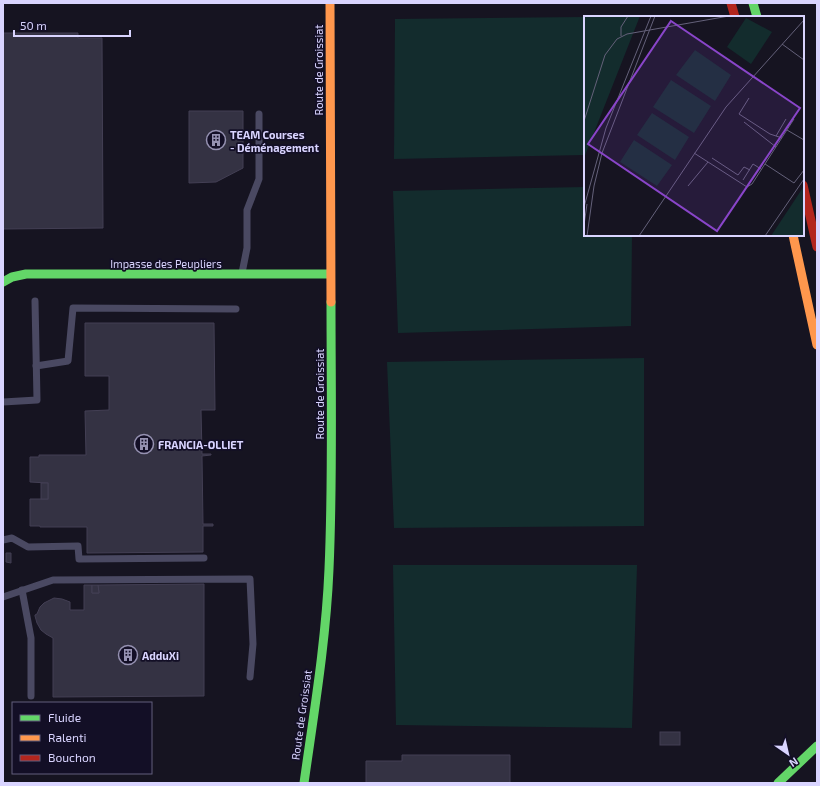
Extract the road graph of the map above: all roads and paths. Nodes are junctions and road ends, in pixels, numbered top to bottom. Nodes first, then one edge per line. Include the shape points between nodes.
1 (330, 3) edge
2 (731, 3) edge
3 (753, 3) edge
4 (735, 16) edge
5 (757, 16) edge
6 (259, 114) dead end
7 (804, 188) edge
8 (793, 236) edge
9 (817, 247) edge
10 (242, 274) junction
11 (330, 274) junction
12 (3, 282) edge
13 (34, 301) dead end
14 (236, 309) dead end
15 (817, 345) edge
16 (36, 366) junction
17 (3, 402) edge
18 (3, 540) edge
19 (204, 558) dead end
20 (22, 590) junction
21 (3, 597) edge
22 (250, 677) dead end
23 (31, 696) dead end
24 (817, 746) edge
25 (304, 783) edge
26 (778, 783) edge

1 - 11 main road, Route de Groissiat
2 - 4 main road
3 - 5 main road
6 - 10 lane via 259,179 247,210 247,248
7 - 9 main road
8 - 15 main road
10 - 11 main road, Impasse des Peupliers
10 - 12 main road, Impasse des Peupliers via 26,274
11 - 25 main road, Route de Groissiat via 329,570 323,644
13 - 16 lane
14 - 16 lane via 74,308 68,361
16 - 17 lane via 37,400
18 - 19 lane via 12,538 28,547 78,546 79,559
20 - 21 lane
20 - 22 lane via 53,580 250,579
20 - 23 lane via 31,638
24 - 26 main road

